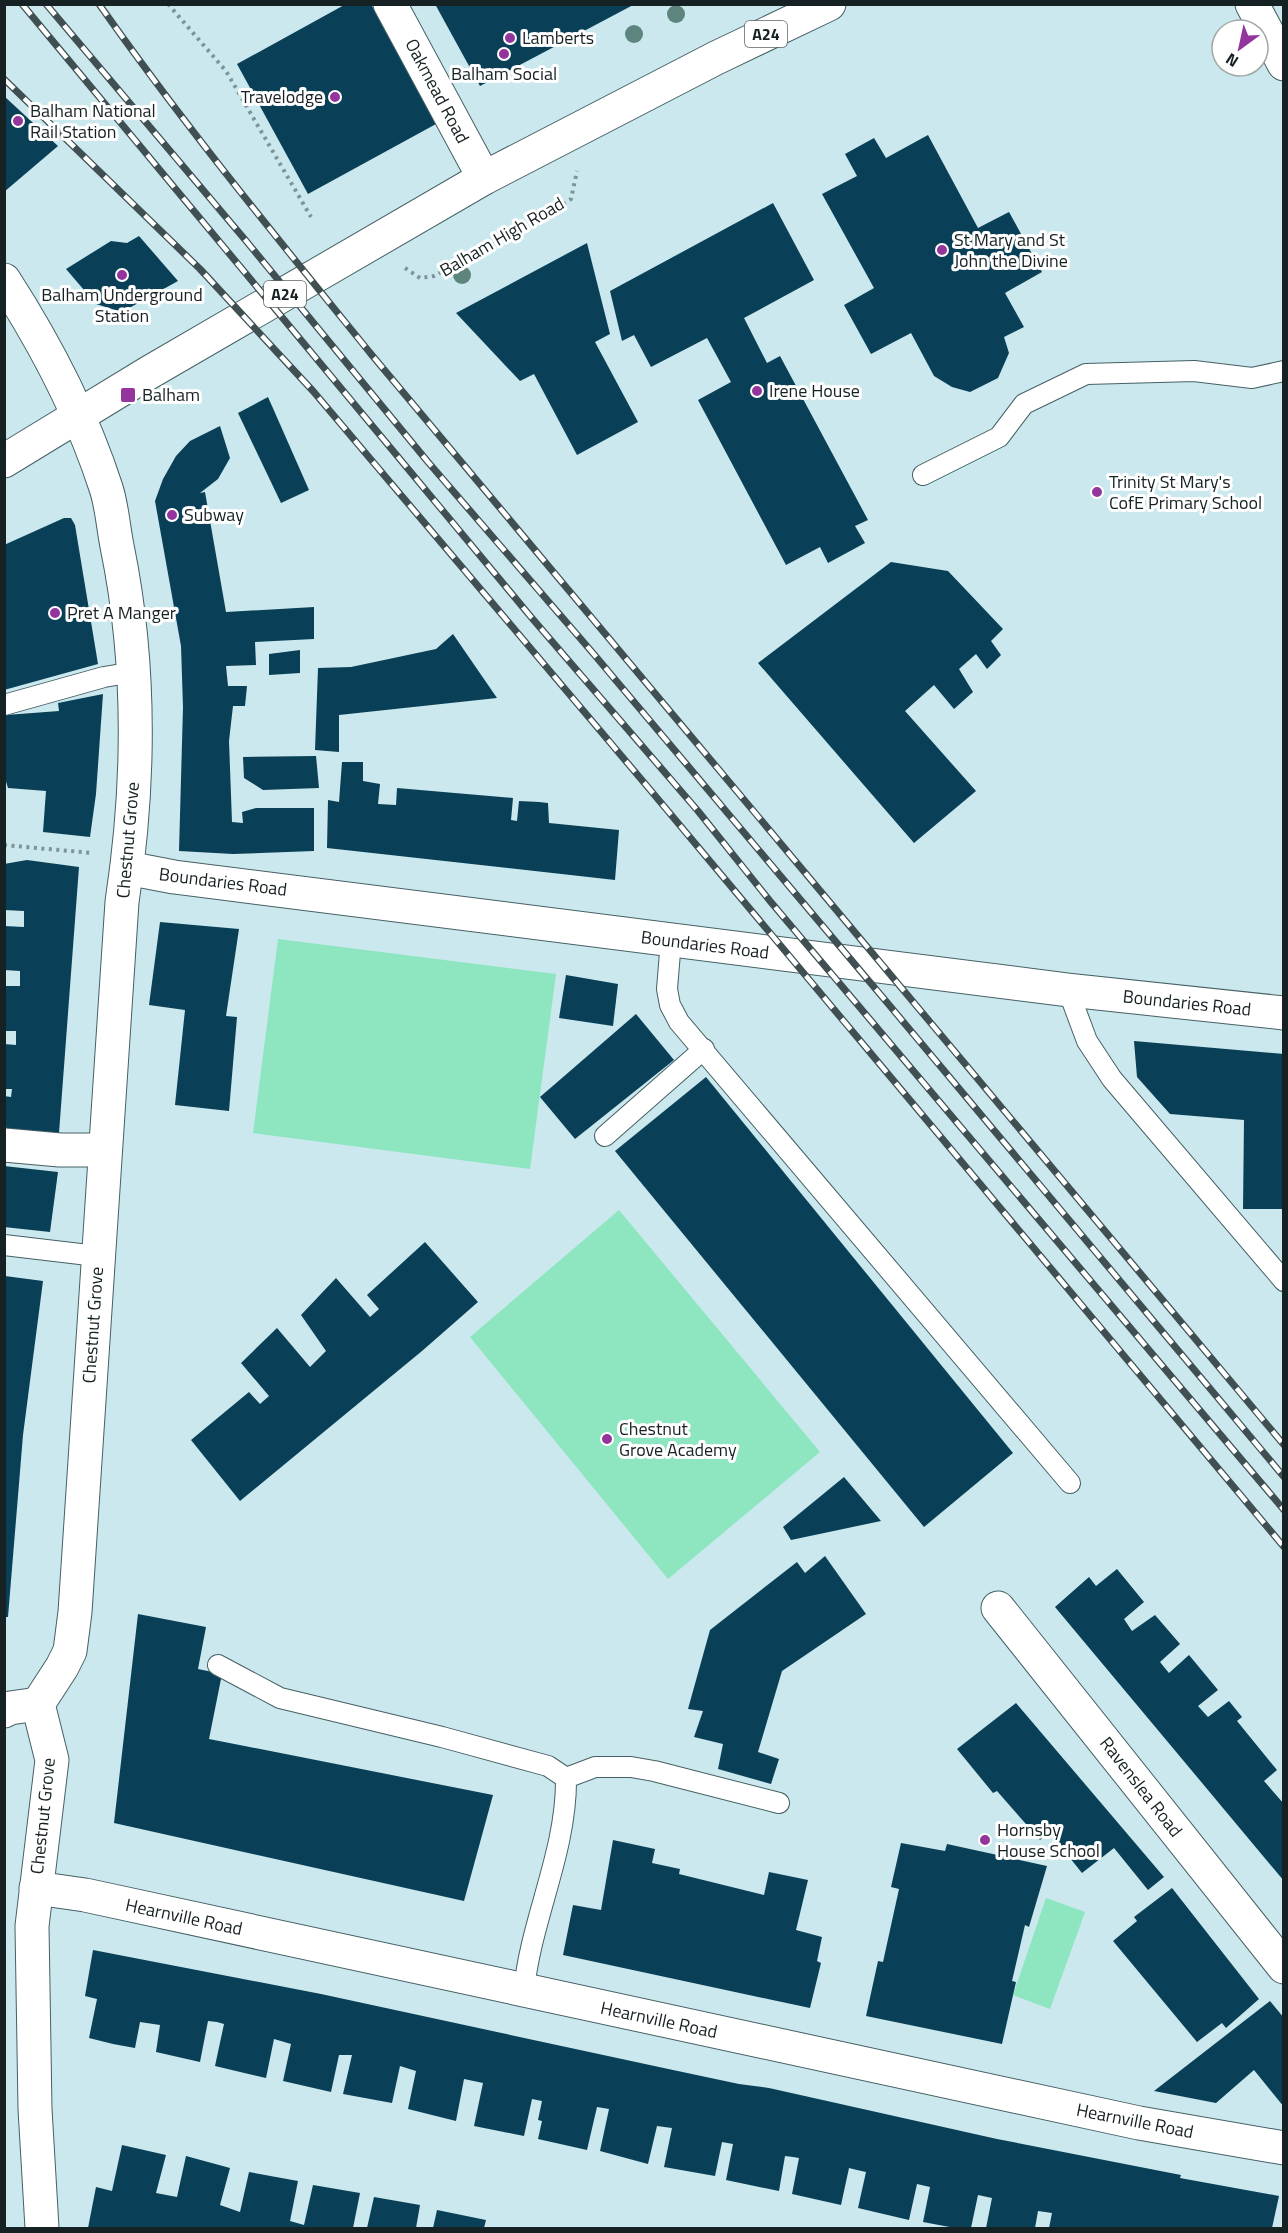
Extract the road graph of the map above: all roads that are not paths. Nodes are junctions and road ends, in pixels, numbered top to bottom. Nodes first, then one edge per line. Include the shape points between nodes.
1 (390, 4) edge
2 (828, 4) edge
3 (1252, 4) edge
4 (1284, 64) edge
5 (484, 178) junction
6 (4, 280) edge
7 (1284, 371) edge
8 (79, 416) junction
9 (4, 461) edge
10 (923, 475) dead end
11 (134, 672) junction
12 (4, 705) edge
13 (128, 862) junction
14 (671, 940) junction
15 (1068, 990) junction
16 (1284, 1013) edge
17 (704, 1050) junction
18 (605, 1136) dead end
19 (4, 1145) edge
20 (105, 1150) junction
21 (4, 1245) edge
22 (97, 1256) junction
23 (1284, 1281) edge
24 (1071, 1483) dead end
25 (998, 1608) dead end
26 (218, 1665) dead end
27 (38, 1704) junction
28 (4, 1711) edge
29 (566, 1778) junction
30 (779, 1803) dead end
31 (36, 1888) junction
32 (1284, 1967) edge
33 (524, 1990) junction
34 (1284, 2148) edge
35 (42, 2229) edge

1 - 5 main road, Oakmead Road
2 - 5 main road, A24
3 - 4 main road
5 - 8 main road, A24
6 - 8 main road, Chestnut Grove via 42,342
7 - 10 lane via 1252,378 1194,371 1086,374 1024,404 999,436
8 - 9 main road, A24
8 - 11 main road, Chestnut Grove via 111,507
11 - 12 lane
11 - 13 main road, Chestnut Grove via 136,740
13 - 14 main road, Boundaries Road via 174,877
13 - 20 main road, Chestnut Grove
14 - 15 main road, Boundaries Road
14 - 17 lane via 667,989 670,1005 679,1022
15 - 16 main road, Boundaries Road
15 - 23 lane via 1087,1041 1112,1079
17 - 18 lane
17 - 24 lane
19 - 20 main road
20 - 22 main road, Chestnut Grove
21 - 22 lane
22 - 27 main road, Chestnut Grove via 70,1651
25 - 32 main road, Ravenslea Road
26 - 29 lane via 280,1698 548,1766
27 - 28 main road
27 - 31 main road, Chestnut Grove via 52,1760
29 - 30 lane via 595,1767 631,1767
29 - 33 lane via 566,1798 526,1966
31 - 33 main road, Hearnville Road
31 - 35 main road, Chestnut Grove via 32,1930 35,2109
33 - 34 main road, Hearnville Road via 1128,2121

